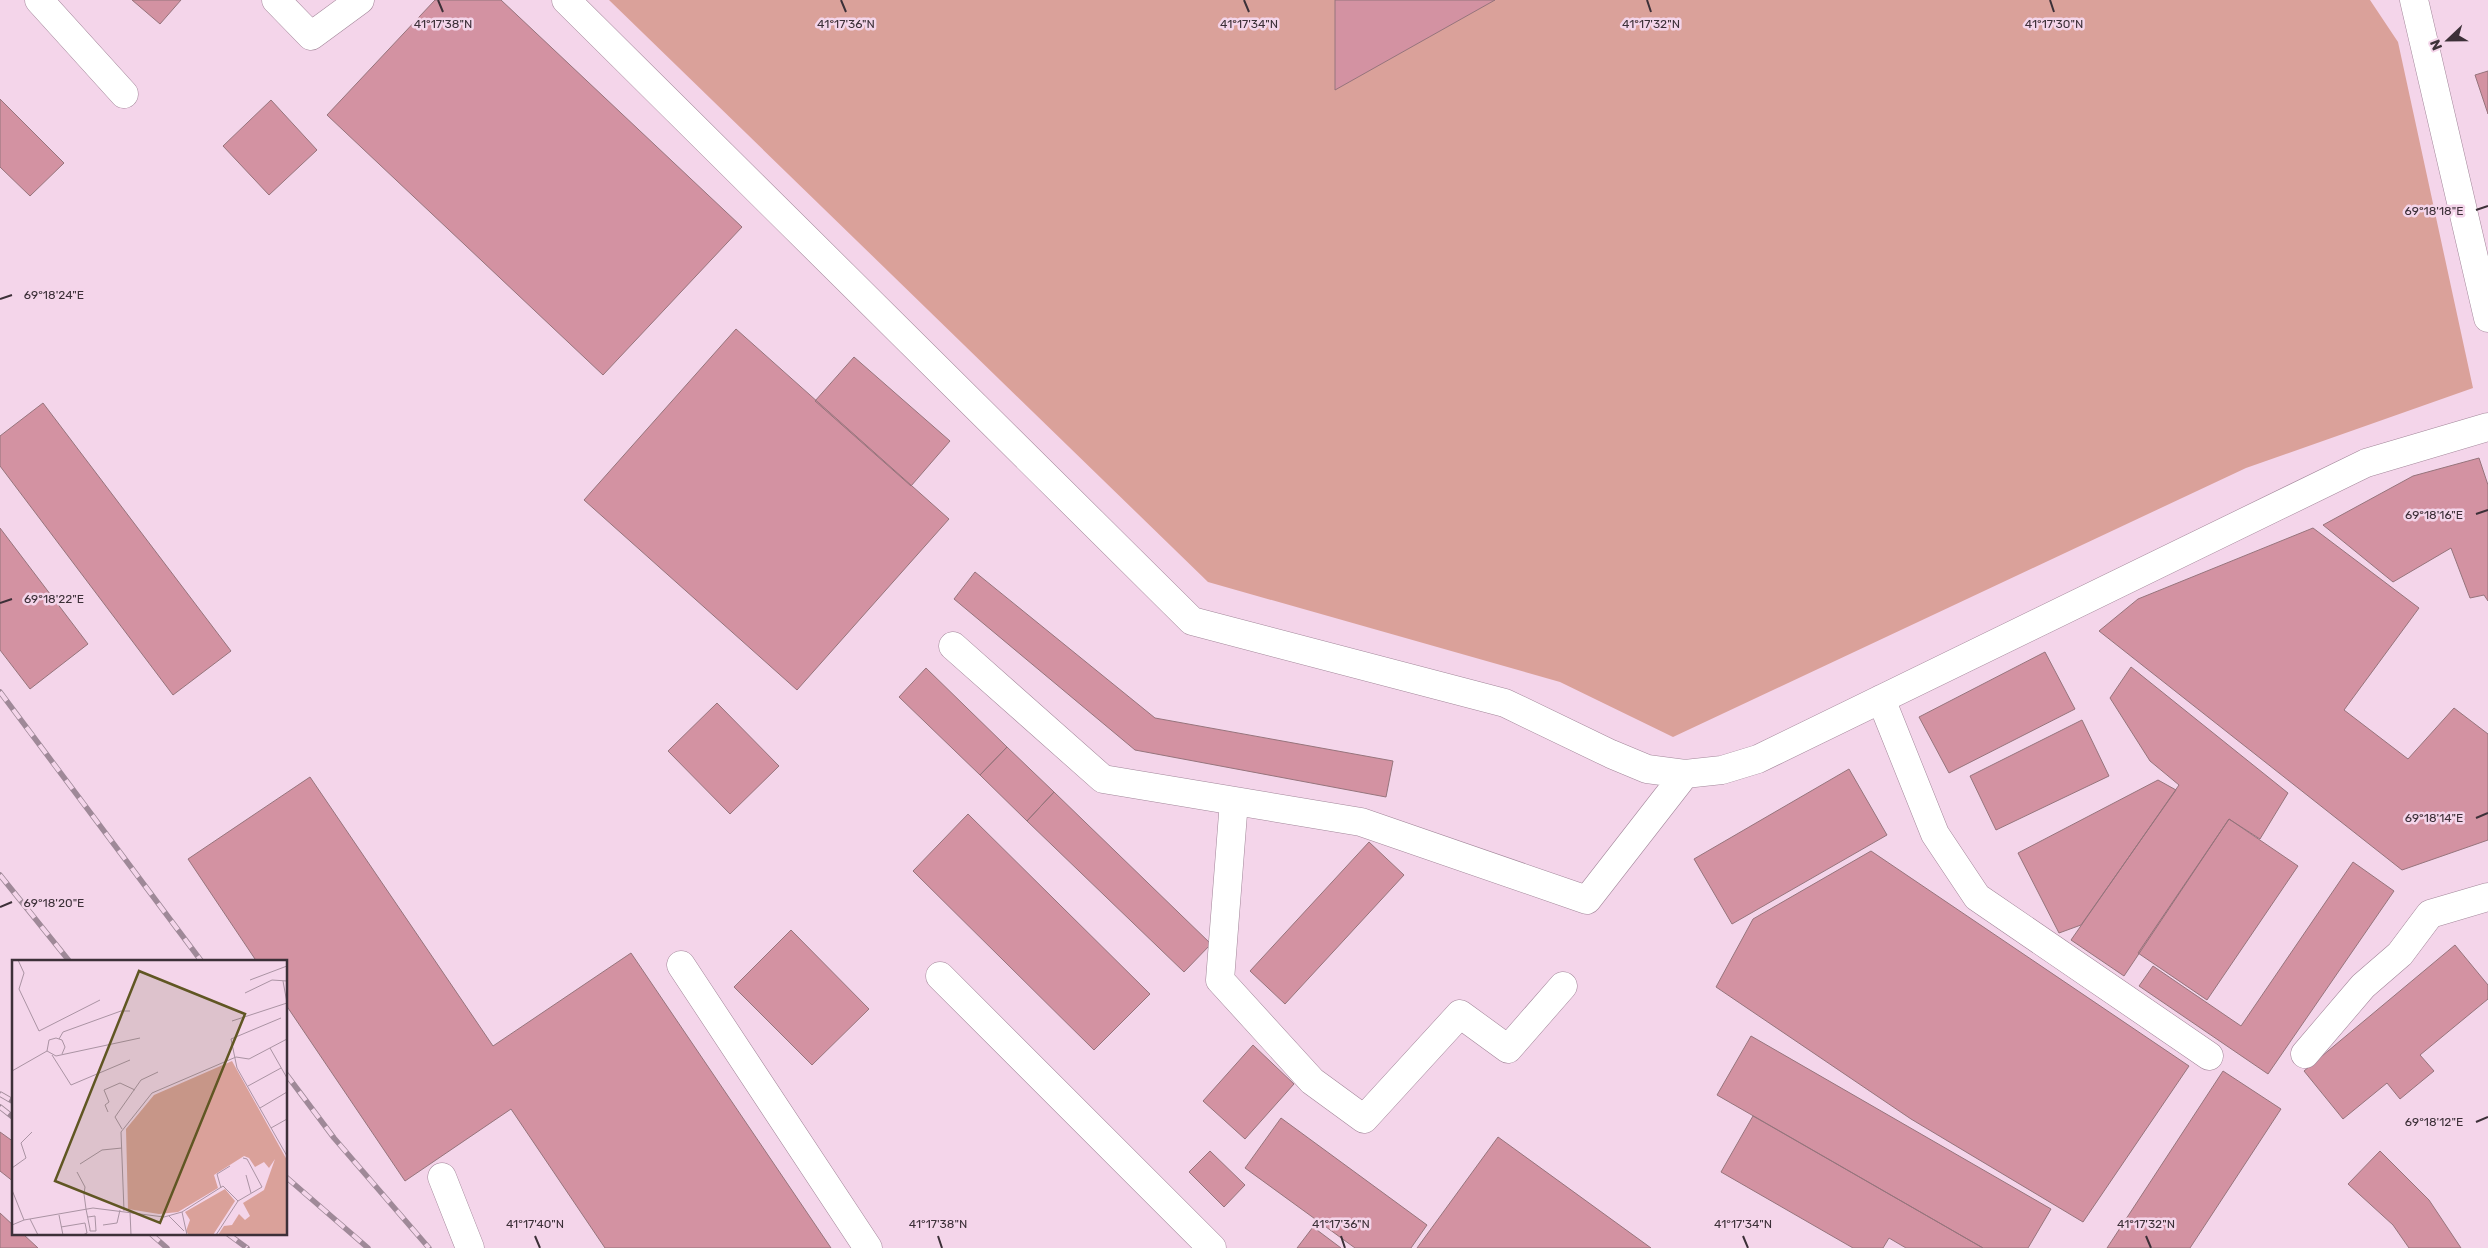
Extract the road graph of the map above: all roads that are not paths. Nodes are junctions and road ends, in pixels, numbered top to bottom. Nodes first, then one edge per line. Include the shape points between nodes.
1 (39, 0) edge
2 (276, 0) edge
3 (360, 0) edge
4 (566, 0) edge
5 (2414, 0) edge
6 (124, 94) dead end
7 (2488, 318) edge
8 (2488, 427) edge
9 (953, 646) dead end
10 (1881, 699) junction
11 (1685, 774) junction
12 (1234, 801) junction
13 (2488, 897) edge
14 (681, 965) dead end
15 (940, 976) dead end
16 (1563, 986) dead end
17 (2305, 1054) dead end
18 (2208, 1056) dead end
19 (442, 1177) dead end
20 (470, 1248) edge
21 (868, 1248) edge
22 (1212, 1248) edge

1 - 6 street
2 - 3 street via 311,36
4 - 11 street via 1192,621 1504,703 1647,769
5 - 7 street
8 - 10 street via 2366,464
9 - 12 street via 1103,779
10 - 11 street via 1758,759 1722,770
10 - 18 street via 1934,834 1977,897
11 - 12 street via 1587,900 1361,822
12 - 16 street via 1220,980 1312,1081 1364,1118 1460,1014 1508,1050
13 - 17 street via 2430,914 2400,954 2363,986
14 - 21 street
15 - 22 street
19 - 20 street

